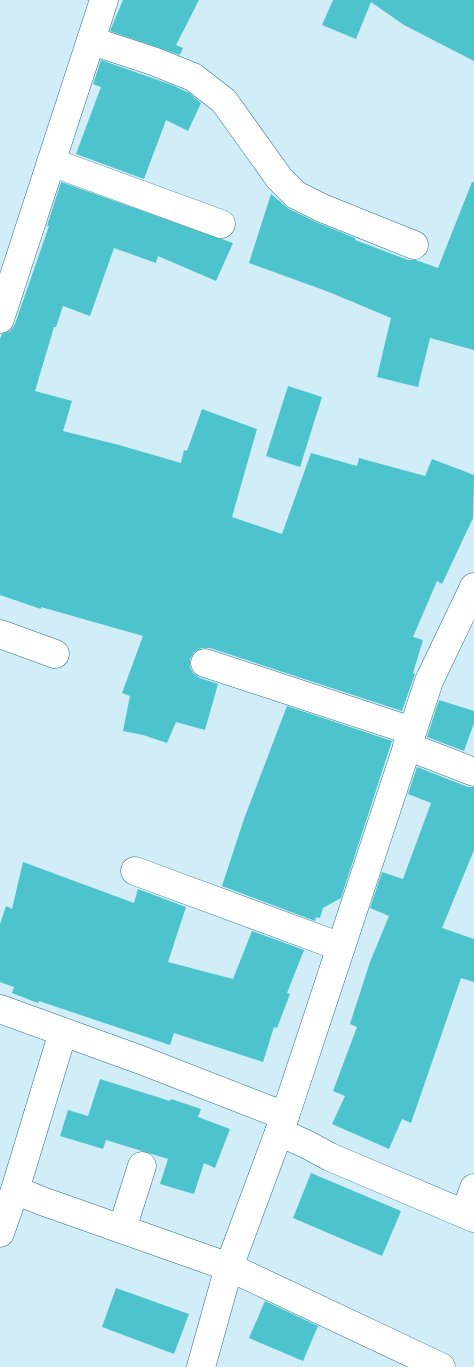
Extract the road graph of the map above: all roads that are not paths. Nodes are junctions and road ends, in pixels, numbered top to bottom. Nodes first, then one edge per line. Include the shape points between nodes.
1 (104, 0) edge
2 (92, 42) junction
3 (51, 162) junction
4 (221, 224) dead end
5 (414, 245) dead end
6 (0, 319) edge
7 (474, 586) edge
8 (0, 634) edge
9 (55, 654) dead end
10 (205, 663) dead end
11 (410, 739) junction
12 (474, 772) edge
13 (135, 871) dead end
14 (341, 947) junction
15 (0, 1009) edge
16 (63, 1032) junction
17 (282, 1124) junction
18 (142, 1166) dead end
19 (474, 1188) edge
20 (15, 1190) junction
21 (469, 1216) edge
22 (122, 1229) junction
23 (0, 1233) edge
24 (229, 1267) junction
25 (200, 1367) edge
26 (441, 1367) edge

1 - 2 street
2 - 3 street
2 - 5 street via 193,77 224,101 296,195
3 - 4 street
3 - 6 street
7 - 11 street via 429,681
8 - 9 street
10 - 11 street
11 - 12 street
11 - 14 street
13 - 14 street
14 - 17 street
15 - 16 street
16 - 17 street
16 - 20 street
17 - 21 street via 306,1144 330,1157
17 - 24 street
18 - 22 street
19 - 21 street
20 - 22 street
20 - 23 street
22 - 24 street
24 - 25 street
24 - 26 street

